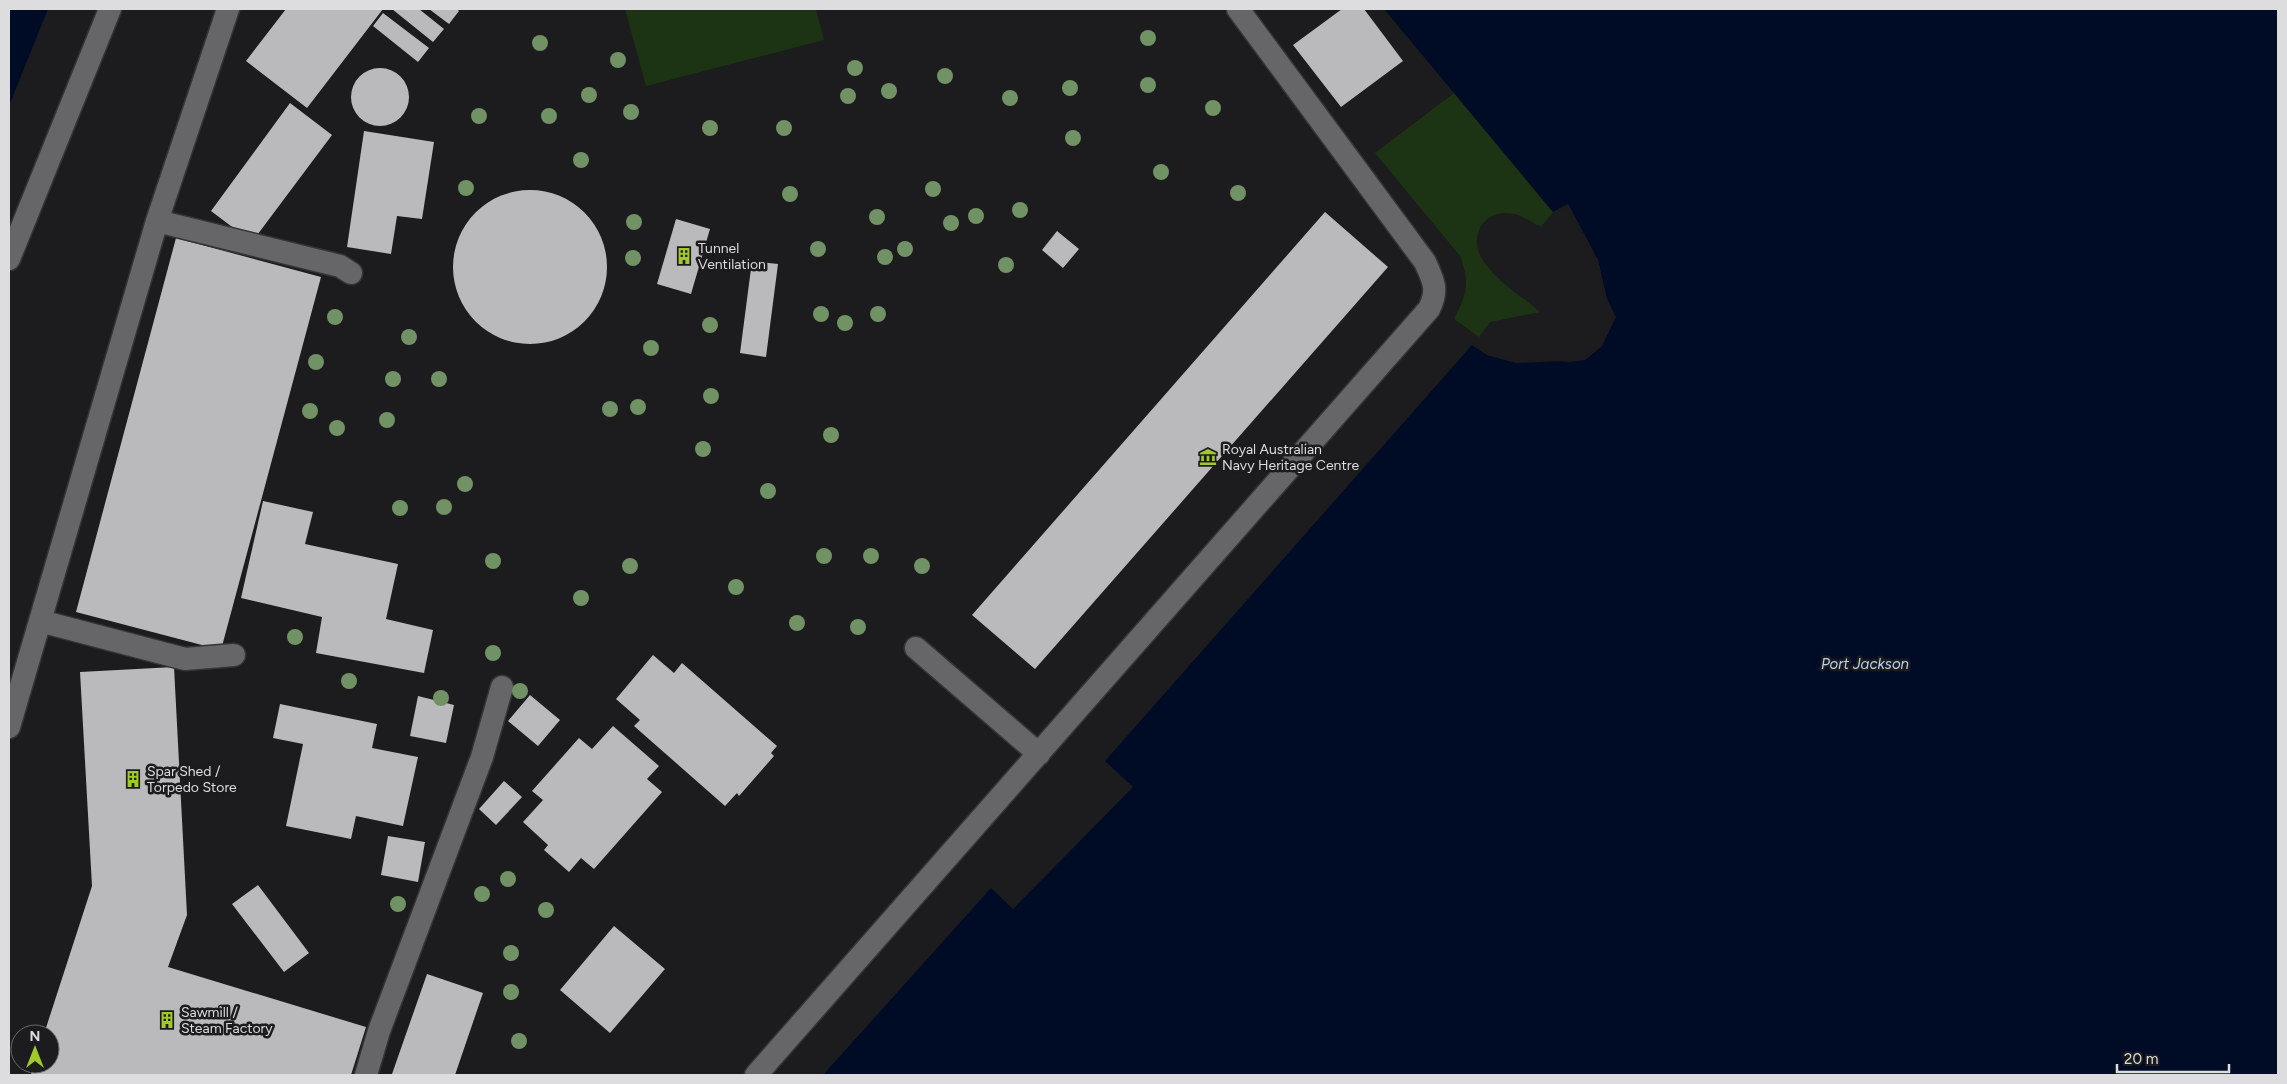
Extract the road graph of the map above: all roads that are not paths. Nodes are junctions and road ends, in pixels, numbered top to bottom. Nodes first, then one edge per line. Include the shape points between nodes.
1 (110, 9) edge
2 (228, 9) edge
3 (1238, 9) edge
4 (157, 221) junction
5 (9, 259) edge
6 (351, 273) dead end
7 (40, 621) junction
8 (916, 648) dead end
9 (234, 655) dead end
10 (502, 687) dead end
11 (9, 727) edge
12 (1038, 754) junction
13 (366, 1075) edge
14 (756, 1075) edge

1 - 5 lane
2 - 4 lane
3 - 12 lane via 1425,262 1434,282 1436,297 1423,316
4 - 6 lane via 340,266
4 - 7 lane
7 - 9 lane via 185,659
7 - 11 lane
8 - 12 lane
10 - 13 lane via 482,757 379,1031
12 - 14 lane

